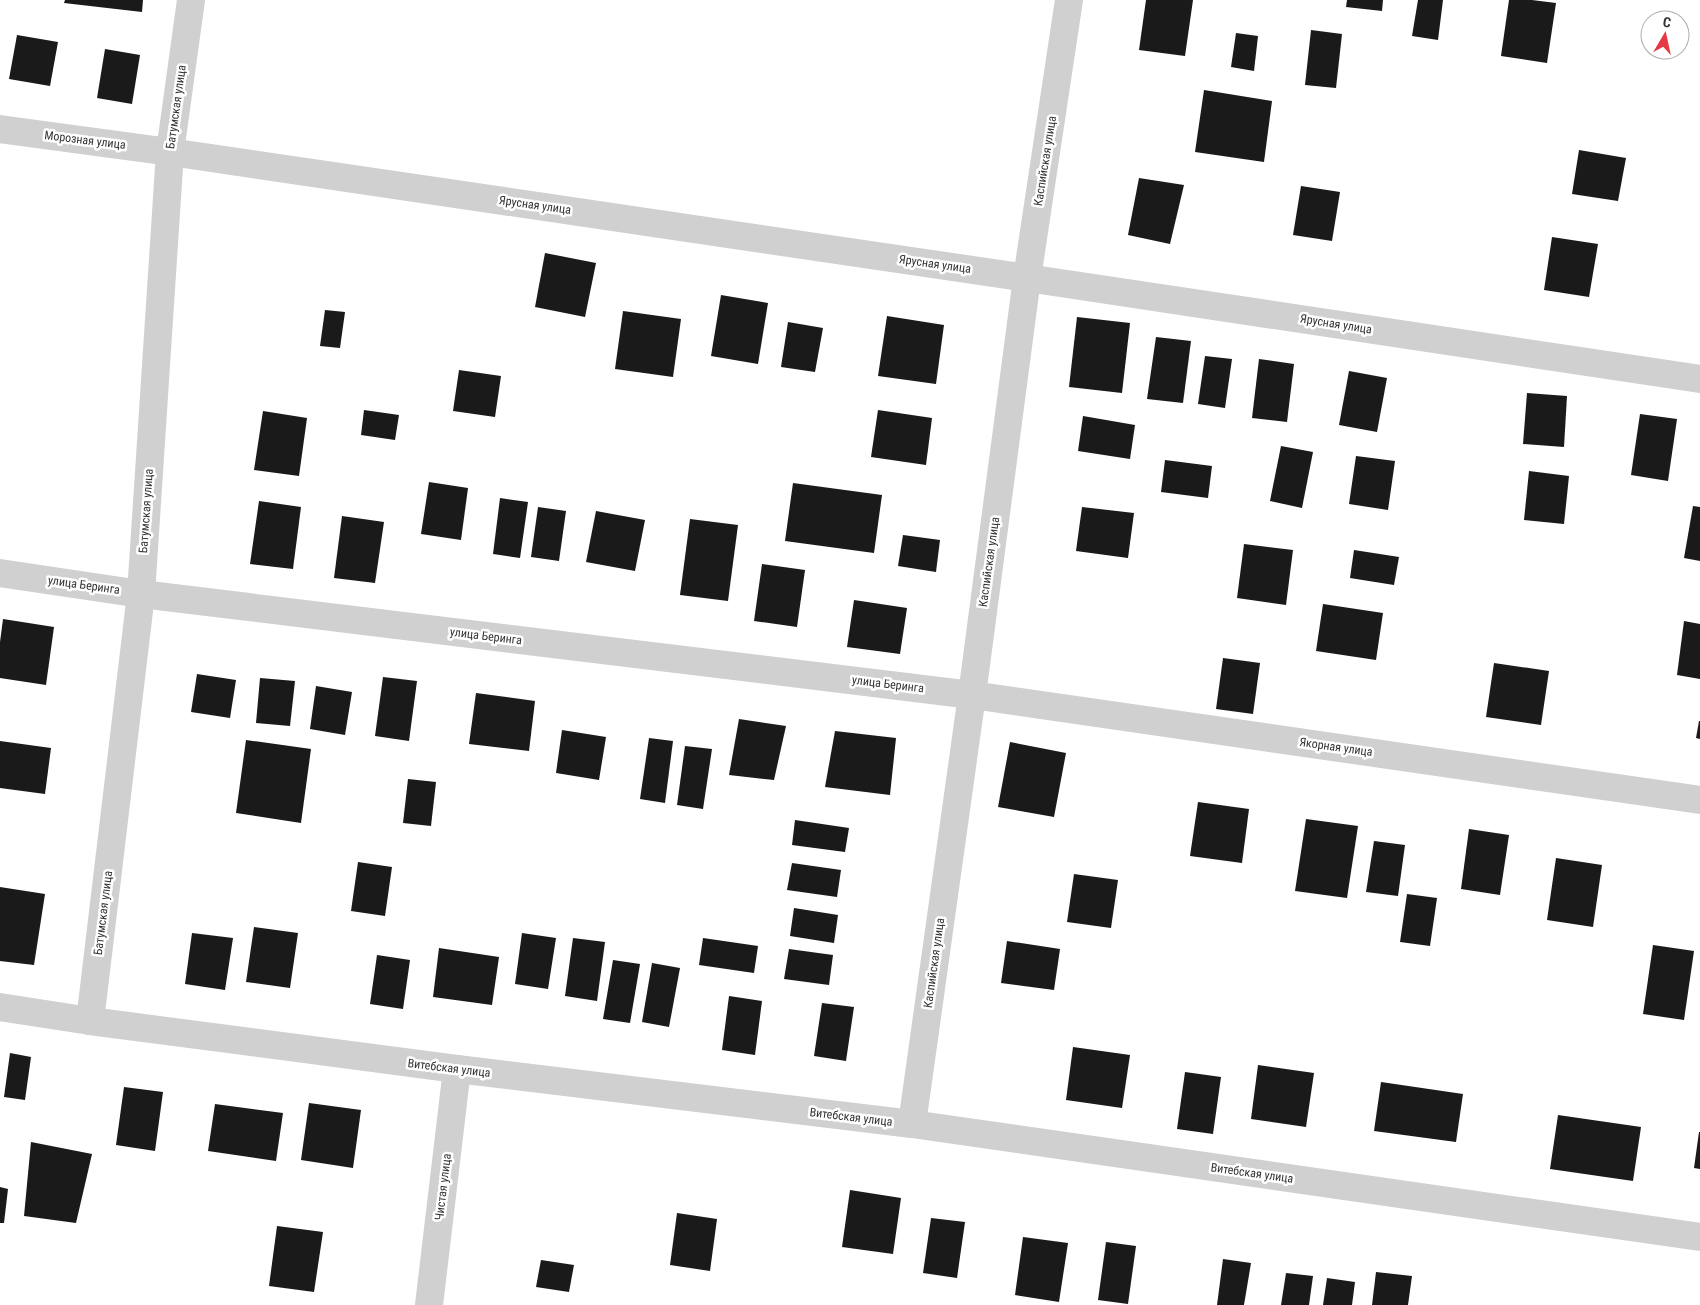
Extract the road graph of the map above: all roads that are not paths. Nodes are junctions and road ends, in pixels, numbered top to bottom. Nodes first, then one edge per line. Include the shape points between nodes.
1 (191, 0) edge
2 (1069, 0) edge
3 (0, 129) edge
4 (170, 152) junction
5 (1027, 278) junction
6 (1700, 380) edge
7 (0, 573) edge
8 (141, 594) junction
9 (972, 695) junction
10 (1700, 800) edge
11 (0, 1008) edge
12 (90, 1021) junction
13 (457, 1069) junction
14 (912, 1124) junction
15 (1700, 1237) edge
16 (429, 1305) edge

1 - 4 street, Батумская улица
2 - 5 street, Каспийская улица
3 - 4 street, Морозная улица
4 - 5 street, Ярусная улица
4 - 8 street, Батумская улица
5 - 6 street, Ярусная улица
5 - 9 street, Каспийская улица
7 - 8 street, улица Беринга
8 - 9 street, улица Беринга
8 - 12 street, Батумская улица
9 - 10 street, Якорная улица
9 - 14 street, Каспийская улица
11 - 12 street, Витебская улица
12 - 13 street, Витебская улица
13 - 14 street, Витебская улица
13 - 16 street, Чистая улица
14 - 15 street, Витебская улица

